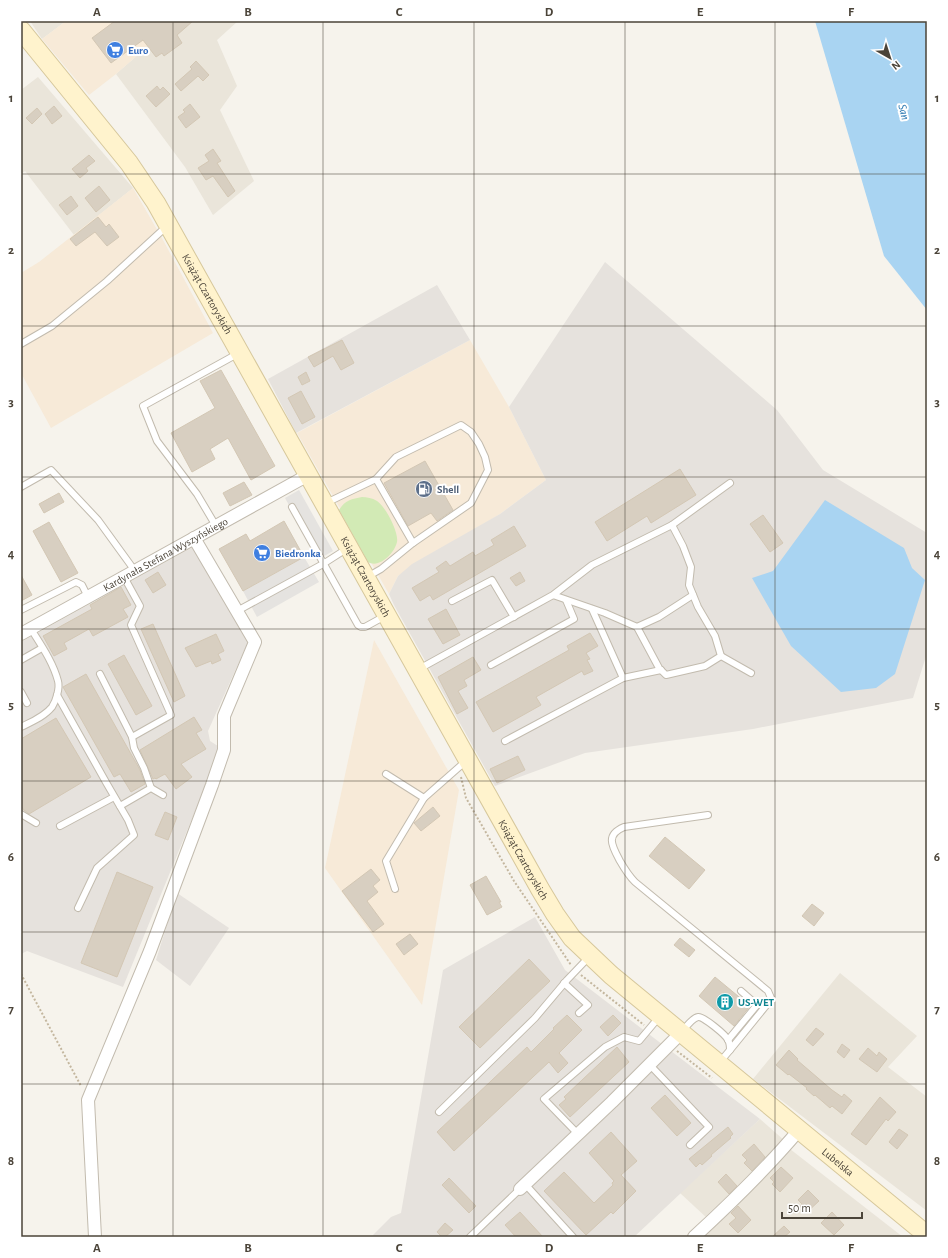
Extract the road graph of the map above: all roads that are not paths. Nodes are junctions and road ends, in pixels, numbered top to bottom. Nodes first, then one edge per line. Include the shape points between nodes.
1 (21, 30) edge
2 (169, 225) junction
3 (21, 344) edge
4 (240, 352) junction
5 (310, 474) junction
6 (376, 479) junction
7 (730, 483) dead end
8 (21, 487) edge
9 (326, 504) junction
10 (292, 507) dead end
11 (672, 525) junction
12 (216, 526) junction
13 (194, 538) junction
14 (413, 543) junction
15 (349, 548) junction
16 (324, 564) junction
17 (135, 571) junction
18 (124, 577) junction
19 (366, 578) junction
20 (693, 595) junction
21 (553, 596) junction
22 (88, 597) junction
23 (566, 600) junction
24 (452, 601) dead end
25 (592, 609) junction
26 (21, 610) edge
27 (237, 611) junction
28 (387, 615) junction
29 (514, 617) junction
30 (637, 627) junction
31 (26, 631) edge
32 (42, 648) junction
33 (721, 656) junction
34 (21, 660) edge
35 (491, 666) dead end
36 (417, 670) junction
37 (661, 670) junction
38 (751, 673) dead end
39 (100, 674) dead end
40 (623, 678) junction
41 (21, 692) edge
42 (57, 695) junction
43 (27, 703) dead end
44 (21, 727) edge
45 (132, 737) junction
46 (505, 741) dead end
47 (468, 760) junction
48 (386, 774) dead end
49 (151, 788) junction
50 (163, 795) dead end
51 (114, 797) junction
52 (424, 798) junction
53 (120, 806) junction
54 (21, 814) edge
55 (708, 815) dead end
56 (36, 823) dead end
57 (60, 826) dead end
58 (396, 889) dead end
59 (78, 908) dead end
60 (590, 956) junction
61 (564, 983) junction
62 (741, 991) dead end
63 (579, 1013) dead end
64 (660, 1016) junction
65 (681, 1033) junction
66 (728, 1040) junction
67 (724, 1056) junction
68 (649, 1064) junction
69 (748, 1088) joint
70 (439, 1112) dead end
71 (799, 1130) junction
72 (578, 1134) junction
73 (690, 1145) dead end
74 (522, 1187) junction
75 (927, 1235) edge
76 (96, 1237) edge
77 (470, 1237) edge
78 (573, 1237) edge
79 (694, 1237) edge

1 - 2 main road, Książąt Czartoryskich via 129,162
2 - 3 lane via 52,326
2 - 4 main road, Książąt Czartoryskich
4 - 5 main road, Książąt Czartoryskich
4 - 12 lane via 143,406 157,441 197,494
5 - 9 main road, Książąt Czartoryskich
5 - 12 street, Kardynała Stefana Wyszyńskiego
6 - 9 lane
6 - 14 lane
6 - 14 lane via 396,457 461,425 471,432 479,444 488,470 471,503
7 - 11 lane
8 - 17 lane via 51,470 98,520
9 - 15 main road, Książąt Czartoryskich
10 - 16 lane
11 - 20 lane via 691,567 689,585
11 - 21 lane via 592,565
12 - 13 street, Kardynała Stefana Wyszyńskiego
13 - 17 street, Kardynała Stefana Wyszyńskiego
13 - 27 street
14 - 19 lane
15 - 16 lane
15 - 19 main road, Książąt Czartoryskich
16 - 27 lane
16 - 28 lane via 358,625 365,627
17 - 18 street, Kardynała Stefana Wyszyńskiego
18 - 22 street, Kardynała Stefana Wyszyńskiego
18 - 45 lane via 140,606 131,625 171,715
19 - 28 main road, Książąt Czartoryskich
20 - 30 lane via 660,617
20 - 33 lane via 715,636
21 - 23 lane
21 - 29 lane
22 - 26 lane via 82,585 76,582
22 - 31 street, Kardynała Stefana Wyszyńskiego
23 - 25 lane
23 - 35 lane via 574,619
24 - 29 lane via 492,580
25 - 30 lane
25 - 40 lane
27 - 76 street via 255,642 224,716 224,750 150,951 88,1100
28 - 36 main road, Książąt Czartoryskich
29 - 36 lane
30 - 37 lane
31 - 32 lane
32 - 34 lane
32 - 42 lane via 59,682
33 - 37 lane via 705,666 666,675
33 - 38 lane
36 - 47 main road, Książąt Czartoryskich
37 - 40 lane
39 - 45 lane
40 - 46 lane
41 - 43 lane
42 - 44 lane via 52,707 42,716
42 - 51 lane
45 - 49 lane
47 - 52 lane
47 - 60 main road, Książąt Czartoryskich via 552,908 572,938
48 - 52 lane
49 - 50 lane
49 - 53 lane
51 - 53 lane
51 - 57 lane
52 - 58 lane via 386,861
53 - 59 lane via 134,834 97,868
54 - 56 lane
55 - 67 lane via 624,827 616,832 611,841 626,872 634,882 770,994 769,1002
60 - 61 lane
60 - 64 main road, Książąt Czartoryskich
61 - 63 lane via 588,1005
61 - 70 lane via 535,1018
62 - 66 lane via 757,1004
64 - 65 main road, Książąt Czartoryskich
64 - 72 lane via 639,1041 624,1037 605,1047 544,1099
65 - 66 lane via 694,1018 701,1016
65 - 67 main road, Książąt Czartoryskich
65 - 68 street
66 - 67 lane
67 - 69 main road, Książąt Czartoryskich
68 - 72 street
68 - 73 lane via 709,1127
69 - 71 main road, Lubelska
71 - 75 main road, Lubelska
71 - 79 street via 756,1178
72 - 74 street
74 - 77 lane
74 - 78 lane

